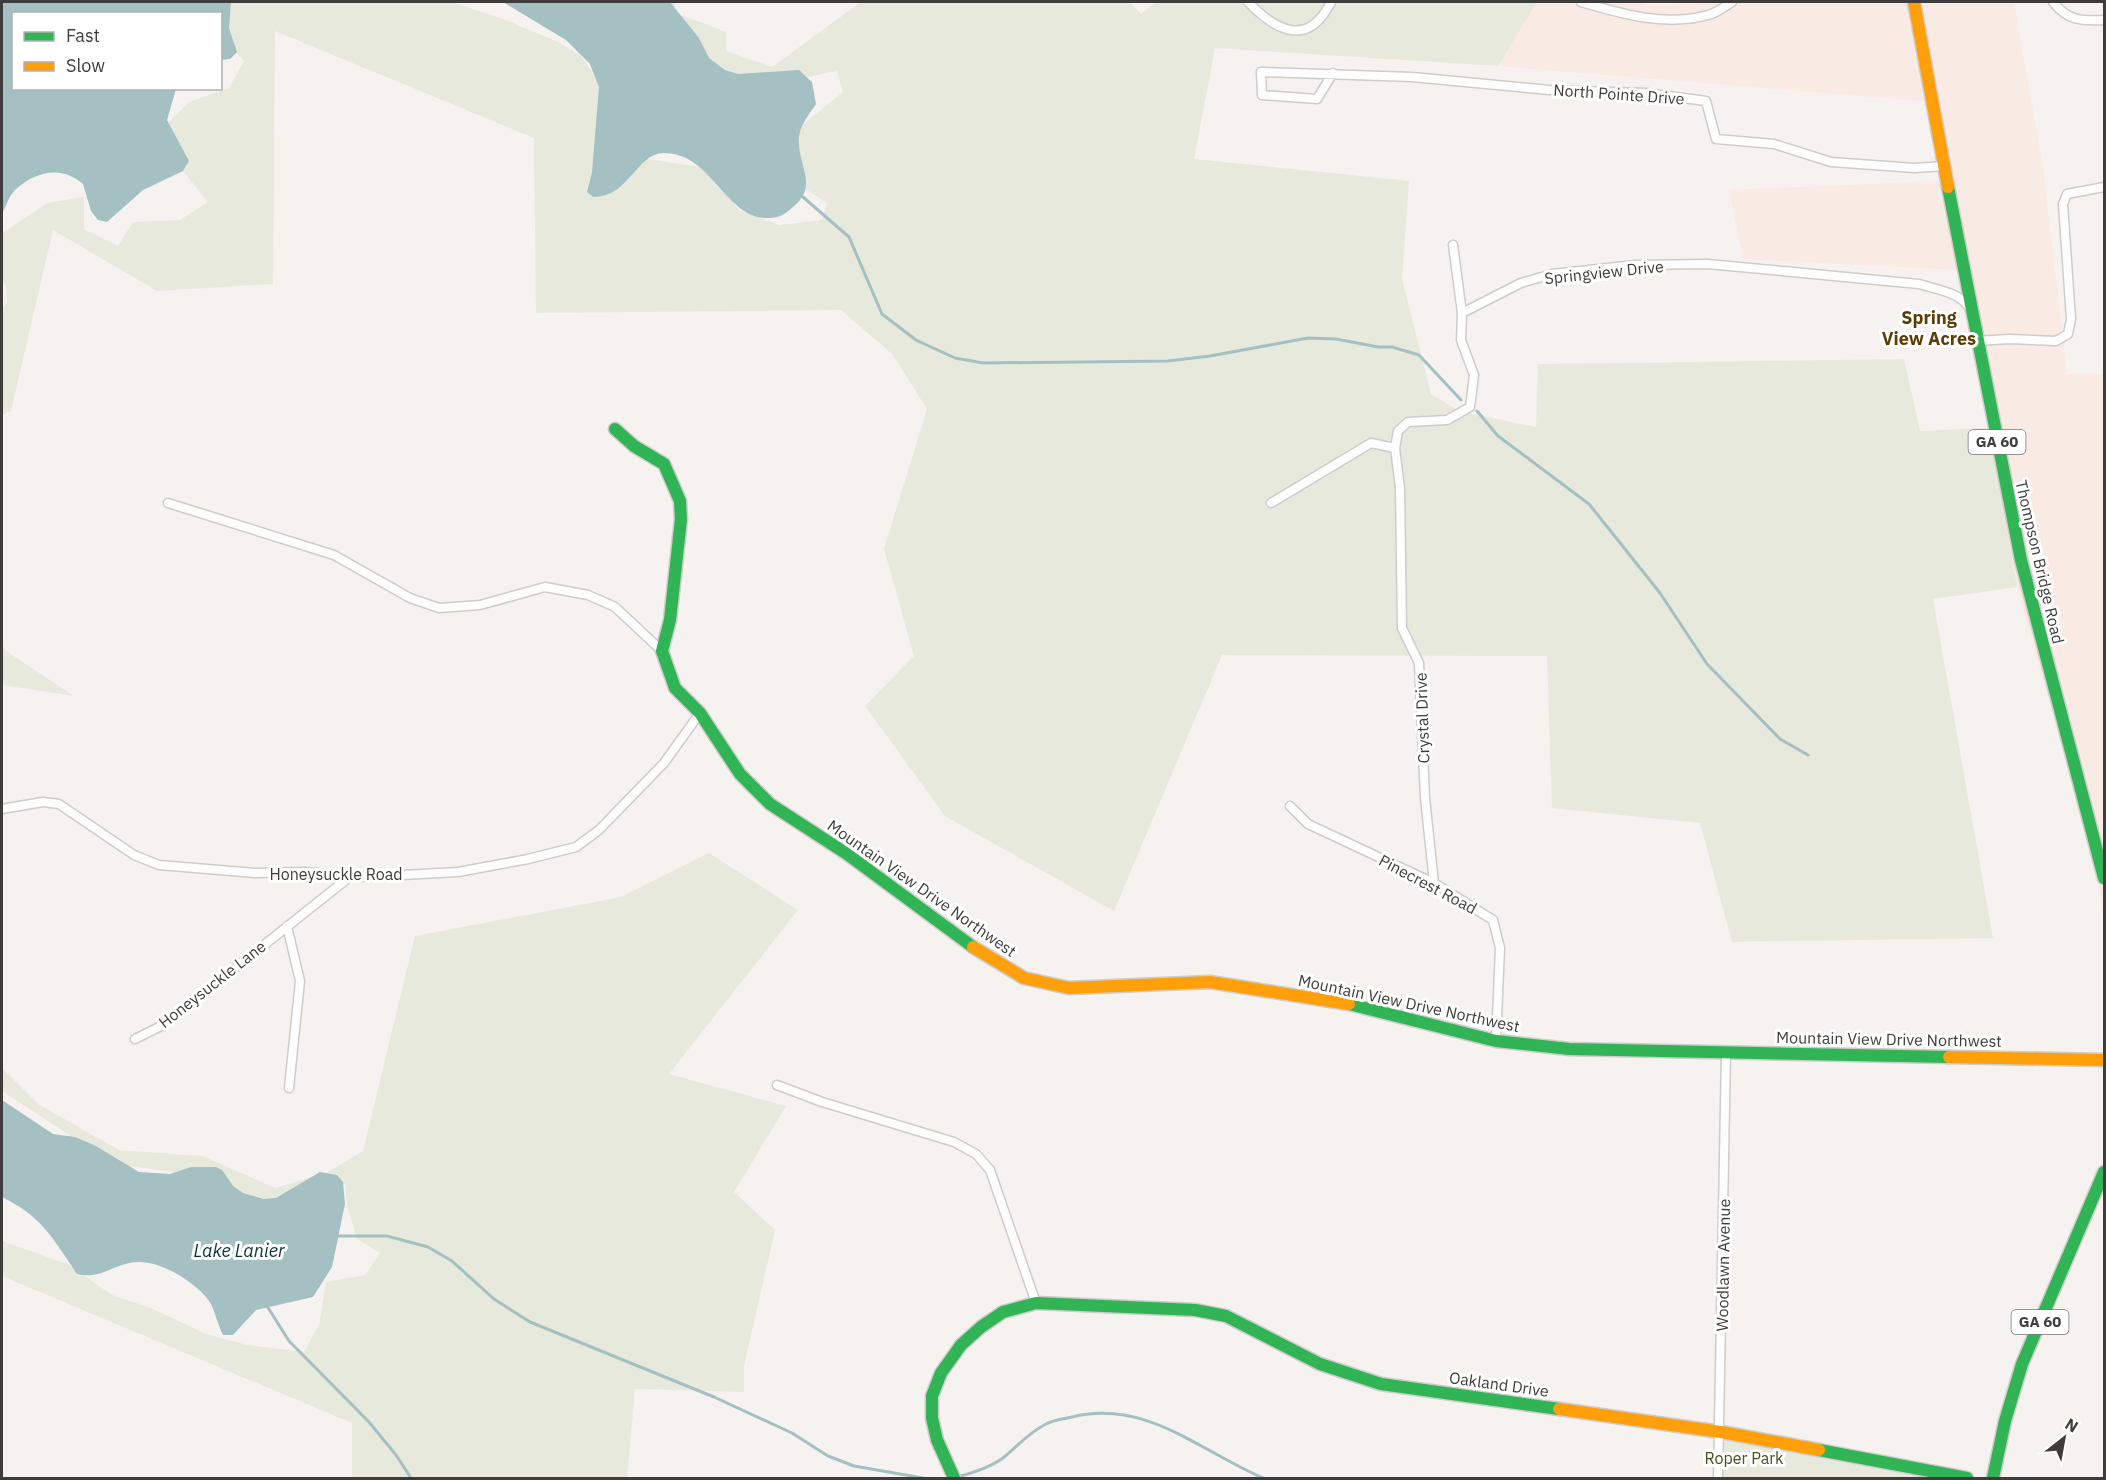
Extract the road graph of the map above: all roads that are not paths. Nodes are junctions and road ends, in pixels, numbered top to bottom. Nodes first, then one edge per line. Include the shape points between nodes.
1 (1248, 2) edge
2 (1330, 2) edge
3 (1581, 2) edge
4 (1732, 2) edge
5 (1914, 2) edge
6 (2053, 2) edge
7 (2104, 20) edge
8 (1333, 73) junction
9 (1944, 166) junction
10 (2104, 187) edge
11 (1453, 245) dead end
12 (1971, 309) junction
13 (1462, 313) junction
14 (1977, 341) junction
15 (615, 429) dead end
16 (1395, 448) junction
17 (168, 503) dead end
18 (1271, 503) dead end
19 (662, 651) junction
20 (700, 713) junction
21 (1290, 806) dead end
22 (2, 809) edge
23 (352, 875) junction
24 (2104, 878) edge
25 (1434, 884) junction
26 (287, 926) junction
27 (135, 1039) dead end
28 (1496, 1041) junction
29 (1726, 1052) junction
30 (2104, 1060) edge
31 (777, 1085) dead end
32 (289, 1088) dead end
33 (2104, 1172) edge
34 (1036, 1303) junction
35 (1721, 1432) junction
36 (954, 1479) edge
37 (1718, 1479) edge
38 (1967, 1479) edge
39 (1993, 1479) edge

1 - 2 street via 1266,21 1286,30 1305,29 1323,17
3 - 4 street via 1650,19 1710,15
5 - 9 main road, Thompson Bridge Road / GA 60
6 - 7 street via 2063,14 2079,21
8 - 8 street, North Pointe Drive via 1262,72 1262,94 1317,99
8 - 9 street, North Pointe Drive via 1549,90 1646,93 1706,101 1716,139 1774,144 1831,162 1915,168
9 - 12 main road, Thompson Bridge Road / GA 60
10 - 14 street via 2067,194 2063,204 2071,320 2068,334 2056,341
11 - 13 street
12 - 13 street, Springview Drive via 1964,300 1919,284 1708,264 1635,265 1552,274 1521,283
12 - 14 main road, Thompson Bridge Road / GA 60
13 - 16 street via 1461,340 1474,375 1470,407 1447,420 1408,422 1398,431
14 - 24 main road, Thompson Bridge Road / GA 60 via 2021,560
15 - 19 main road via 664,464 680,501 670,620
16 - 18 street via 1371,443
16 - 25 street, Crystal Drive via 1400,488 1402,628 1419,663 1425,798
17 - 19 street via 334,555 410,598 439,608 480,605 545,587 588,595 615,608
19 - 20 main road, Mountain View Drive Northwest via 675,688
20 - 23 street, Honeysuckle Road via 664,763 599,830 576,847 458,872
20 - 28 main road, Mountain View Drive Northwest via 740,774 770,804 847,854 982,954 1024,978 1069,988 1210,982 1354,1005
21 - 25 street, Pinecrest Road via 1308,825
22 - 23 street, Honeysuckle Road via 42,802 59,804 134,855 159,865 255,873
23 - 26 street, Honeysuckle Lane
25 - 28 street, Pinecrest Road via 1493,920 1500,948
26 - 27 street, Honeysuckle Lane via 165,1024
26 - 32 street via 300,981
28 - 29 main road, Mountain View Drive Northwest via 1569,1049
29 - 30 main road, Mountain View Drive Northwest
29 - 35 street, Woodlawn Avenue
31 - 34 street via 954,1142 976,1154 990,1170
33 - 39 main road, GA 60 via 2022,1364
34 - 35 main road, Oakland Drive via 1195,1310 1226,1316 1320,1364 1374,1383
34 - 36 main road, Oakland Drive via 1003,1312 981,1327 961,1345 942,1373 932,1396 932,1418
35 - 37 street, Woodlawn Avenue
35 - 38 main road, Oakland Drive

